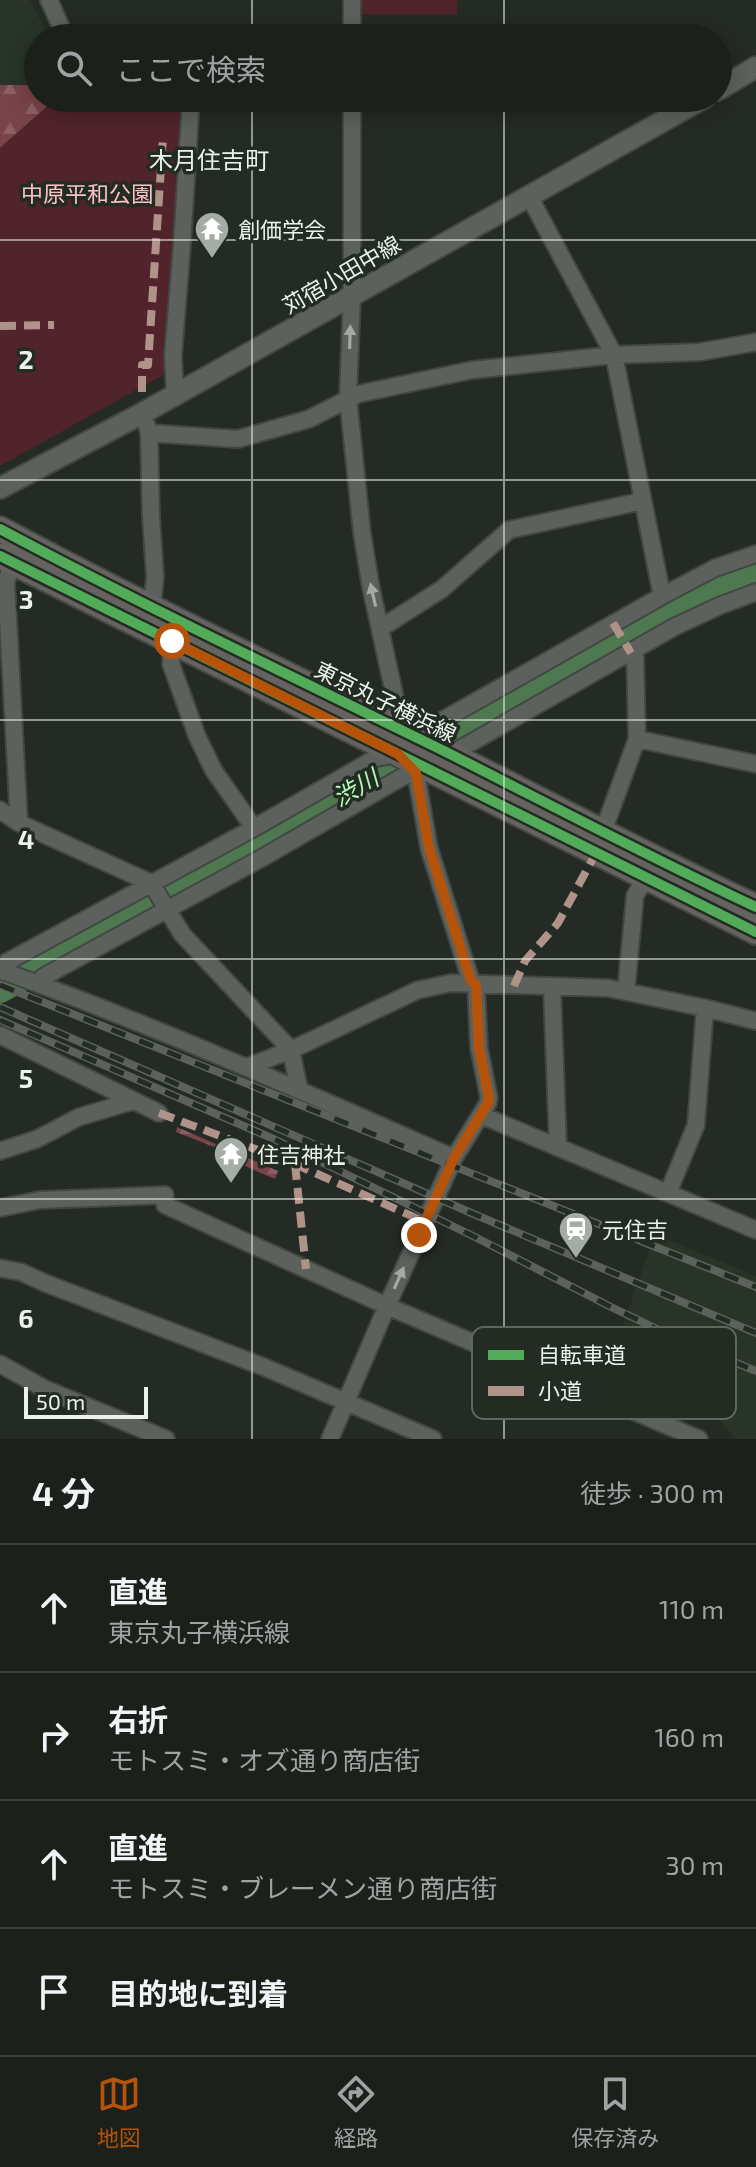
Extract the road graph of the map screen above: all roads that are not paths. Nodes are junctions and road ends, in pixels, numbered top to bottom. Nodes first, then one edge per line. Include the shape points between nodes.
1 (49, 0) edge
2 (352, 0) edge
3 (60, 24) edge
4 (352, 24) edge
5 (756, 67) edge
6 (732, 80) edge
7 (190, 112) edge
8 (352, 112) edge
9 (679, 112) edge
10 (529, 196) junction
11 (352, 294) junction
12 (756, 342) edge
13 (614, 355) junction
14 (175, 394) junction
15 (348, 398) junction
16 (145, 423) junction
17 (0, 488) edge
18 (642, 501) junction
19 (0, 529) edge
20 (11, 553) edge
21 (756, 554) edge
22 (756, 592) edge
23 (662, 596) junction
24 (152, 606) junction
25 (381, 628) junction
26 (177, 632) junction
27 (635, 651) junction
28 (408, 734) junction
29 (637, 739) junction
30 (398, 754) junction
31 (450, 754) junction
32 (756, 764) edge
33 (421, 771) junction
34 (0, 810) edge
35 (19, 823) junction
36 (254, 828) junction
37 (599, 843) junction
38 (651, 868) junction
39 (151, 883) junction
40 (166, 910) junction
41 (754, 915) edge
42 (2, 971) edge
43 (39, 984) junction
44 (476, 985) junction
45 (552, 988) junction
46 (626, 991) junction
47 (705, 1008) junction
48 (756, 1021) edge
49 (0, 1035) edge
50 (291, 1050) junction
51 (247, 1067) junction
52 (299, 1089) junction
53 (133, 1101) junction
54 (159, 1113) dead end
55 (481, 1115) junction
56 (558, 1147) junction
57 (0, 1151) edge
58 (454, 1158) junction
59 (668, 1193) junction
60 (0, 1208) edge
61 (755, 1228) edge
62 (0, 1268) edge
63 (387, 1306) junction
64 (472, 1342) edge
65 (0, 1364) edge
66 (346, 1401) junction
67 (652, 1419) edge
68 (166, 1439) edge
69 (330, 1439) edge
70 (433, 1439) edge
71 (699, 1439) edge

1 - 3 street
2 - 4 street
5 - 6 street
7 - 14 street via 173,356
8 - 11 street
9 - 10 street, 苅宿小田中線
10 - 11 street, 苅宿小田中線
10 - 13 street
11 - 14 street, 苅宿小田中線
15 -> 11 street
12 - 13 street via 700,352
13 - 15 street via 472,370
13 - 18 street
14 - 16 street, 苅宿小田中線
15 - 16 street via 309,419 238,439
25 -> 15 street via 362,533
16 - 17 street, 苅宿小田中線
16 - 24 street via 155,577
18 - 23 street
18 - 25 street via 509,530 442,589
19 - 20 main road, 東京丸子横浜線
20 - 24 main road, 東京丸子横浜線
20 - 26 main road, 東京丸子横浜線
20 - 35 street via 6,582
21 - 23 street
22 - 27 street via 674,627
23 - 28 street via 436,724
24 - 26 main road, 東京丸子横浜線
25 - 28 street via 398,711
26 - 28 main road, 東京丸子横浜線
26 - 30 main road, 東京丸子横浜線
26 - 36 street via 171,664 197,736
27 - 29 street
27 - 31 street
28 - 30 street
28 - 31 main road, 東京丸子横浜線
29 - 32 street
29 - 37 street
30 - 33 main road, 東京丸子横浜線
30 - 36 street via 376,758
31 - 33 street
31 - 37 main road, 東京丸子横浜線
33 - 37 main road, 東京丸子横浜線
33 - 40 street
33 - 44 street via 429,848
34 - 35 street
35 - 39 street
36 - 39 street
37 - 38 main road, 東京丸子横浜線
38 - 41 main road, 東京丸子横浜線
38 - 46 street via 635,896
39 - 40 street
39 - 42 street via 7,962
40 - 43 street via 43,977
40 - 50 street via 182,934
42 - 43 street
43 - 51 street
44 - 45 street
44 - 50 street via 451,983 418,990
44 - 55 street via 479,1048 489,1098
45 - 46 street
45 - 56 street
46 - 47 street
47 - 48 street
47 - 59 street via 696,1125
49 - 53 street
50 - 51 street
50 - 52 street
51 - 52 street
52 - 58 street
53 - 54 street
53 - 57 street via 79,1117
55 - 56 street
55 - 58 street
56 - 59 street
63 -> 58 street
59 - 61 street
60 - 63 street via 40,1200 165,1200
62 - 66 street
63 - 64 street
63 - 66 street
65 - 68 street via 45,1389
66 - 69 street
66 - 70 street
67 - 71 street

